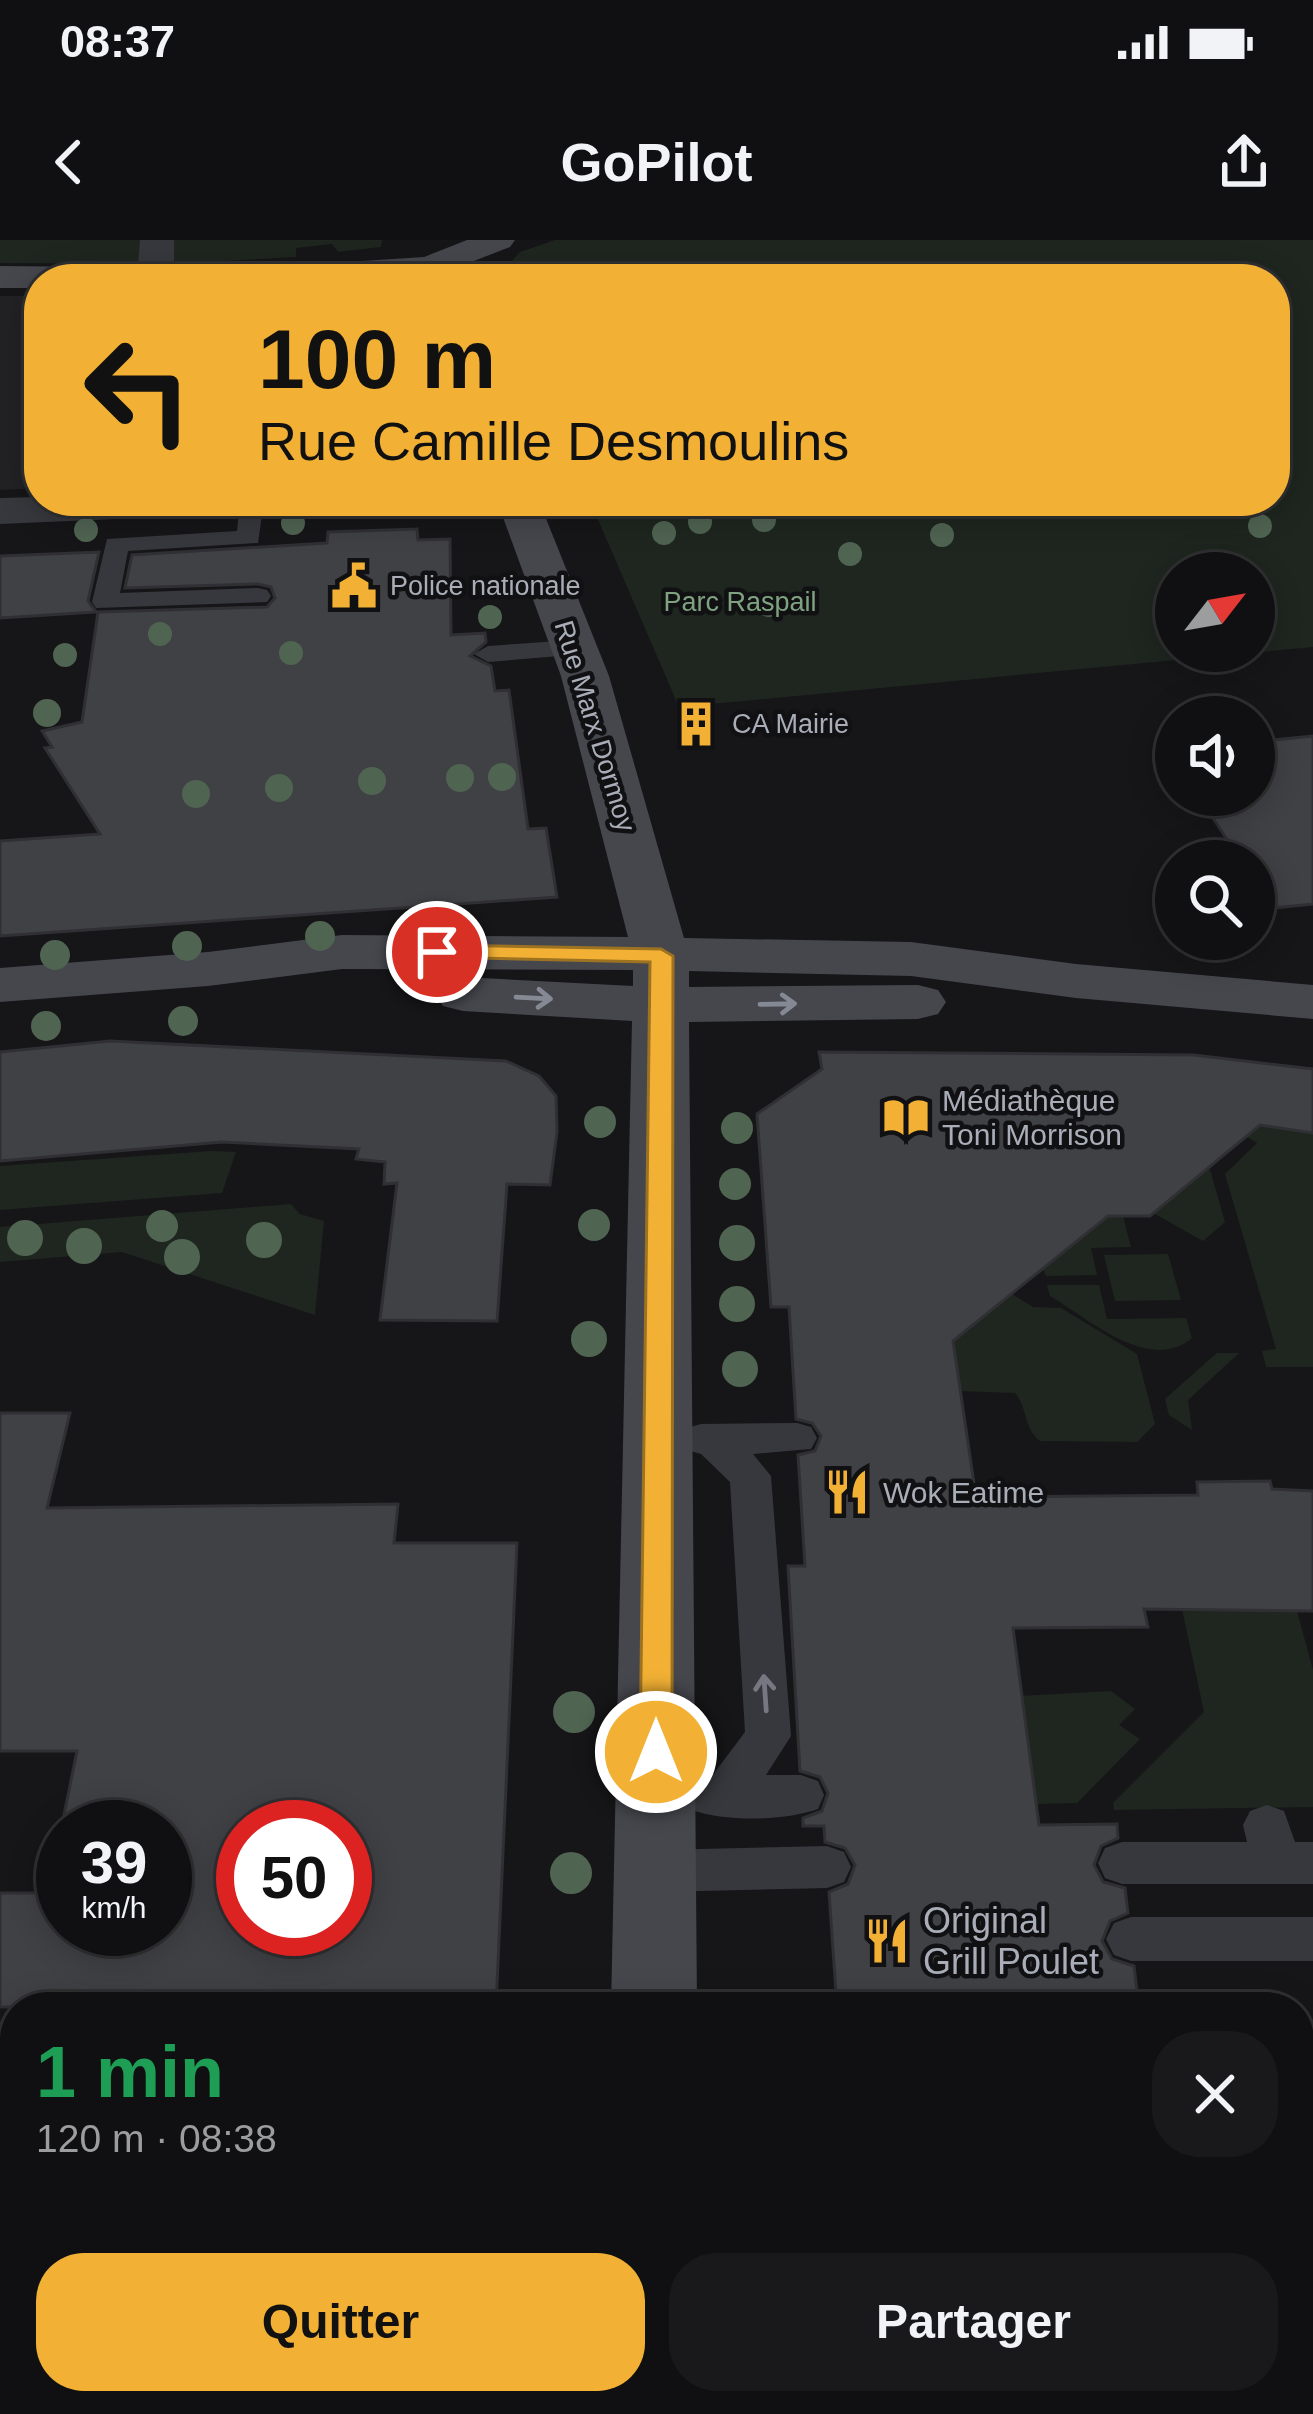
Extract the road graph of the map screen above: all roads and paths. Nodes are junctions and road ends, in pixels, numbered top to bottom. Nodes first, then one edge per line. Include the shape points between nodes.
1 (498, 240) edge
2 (450, 264) edge
3 (251, 516) edge
4 (524, 516) edge
5 (258, 596) dead end
6 (574, 648) junction
7 (488, 654) dead end
8 (661, 980) junction
9 (0, 985) edge
10 (1313, 1002) edge
11 (797, 1438) dead end
12 (684, 1439) junction
13 (801, 1795) dead end
14 (690, 1796) junction
15 (1285, 1851) edge
16 (1122, 1863) dead end
17 (827, 1867) dead end
18 (656, 1871) junction
19 (1131, 1939) dead end
20 (1313, 1939) edge
21 (654, 1992) edge

1 - 2 main road
3 - 5 lane via 249,538 116,544 105,602
4 - 6 main road, Rue Marx Dormoy
6 - 7 lane
6 - 8 main road, Rue Marx Dormoy
8 - 9 main road via 349,987 208,969
8 - 10 main road via 925,1001 1076,981
8 - 12 main road, Rue Marx Dormoy
11 - 12 lane
12 - 14 main road, Rue Marx Dormoy
14 -> 12 lane via 768,1736 751,1476
13 - 14 lane
14 - 18 main road, Rue Marx Dormoy
15 - 16 lane
17 - 18 lane
18 - 21 main road, Rue Marx Dormoy
19 - 20 lane

